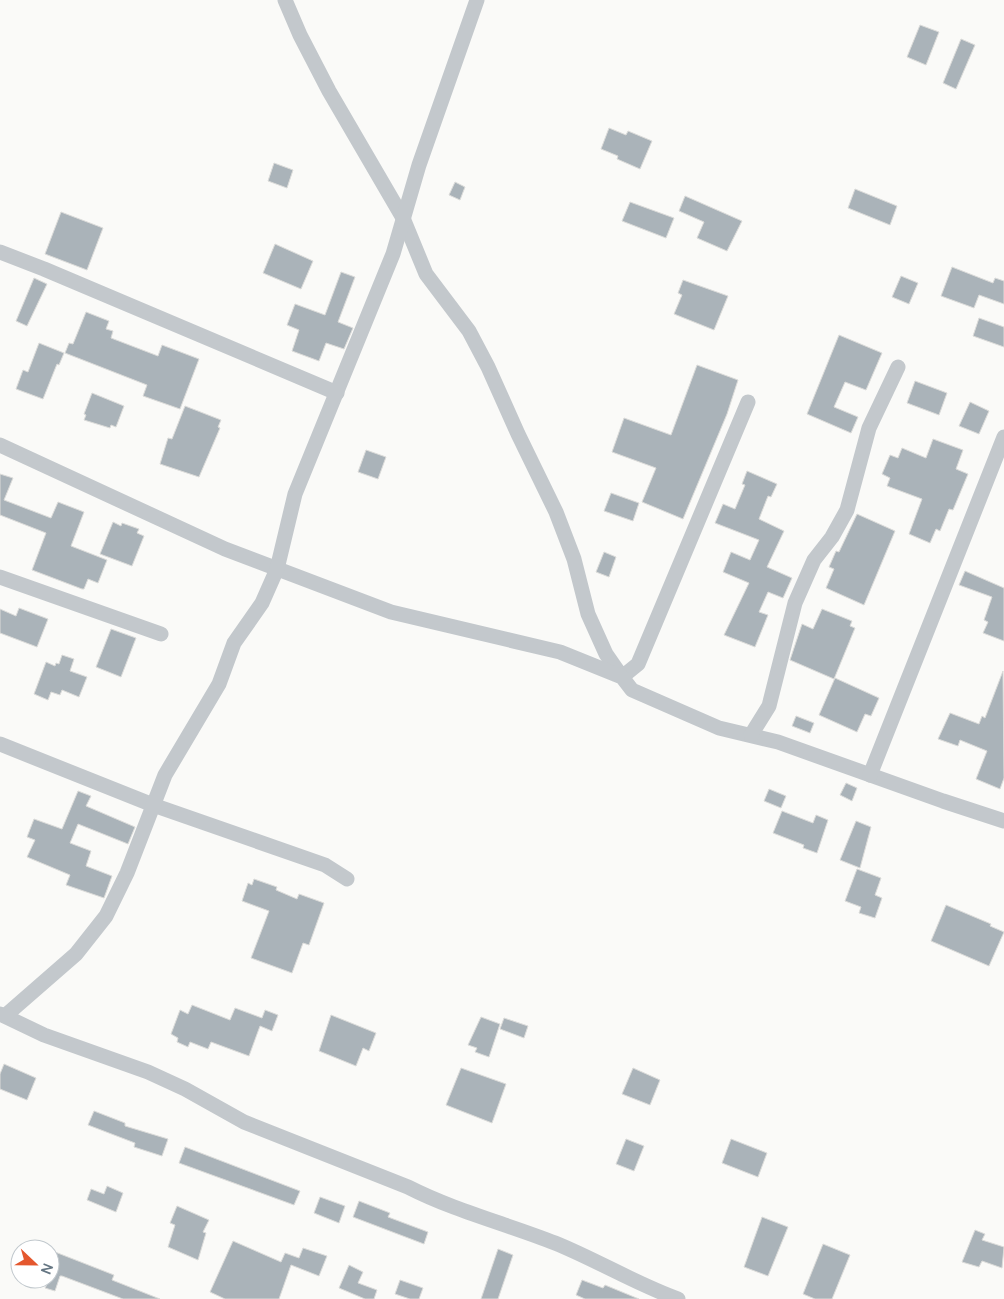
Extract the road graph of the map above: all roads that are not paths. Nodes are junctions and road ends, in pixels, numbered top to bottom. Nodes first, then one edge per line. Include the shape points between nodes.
1 (286, 0) edge
2 (477, 0) edge
3 (403, 218) junction
4 (0, 252) edge
5 (898, 367) dead end
6 (338, 393) junction
7 (748, 402) dead end
8 (1004, 437) edge
9 (0, 445) edge
10 (277, 569) junction
11 (0, 577) edge
12 (161, 634) dead end
13 (622, 677) junction
14 (750, 735) junction
15 (0, 744) edge
16 (870, 775) junction
17 (153, 805) junction
18 (1004, 821) edge
19 (347, 879) dead end
20 (2, 1015) edge
21 (678, 1299) edge

1 - 3 street via 329,91
2 - 3 street
3 - 6 street via 393,254
3 - 13 street via 426,274 468,331 488,367 556,512 574,559 588,614 606,654
4 - 6 street
5 - 14 street via 869,428 847,510 814,560 795,603 769,706
6 - 10 street via 295,494
7 - 13 street via 638,664
8 - 16 street
9 - 10 street via 225,549
10 - 13 street via 391,612 560,652
10 - 17 street via 262,604 234,643 219,684 165,775
11 - 12 street
13 - 14 street via 632,690 655,701 719,728
14 - 16 street
15 - 17 street
16 - 18 street
17 - 19 street via 325,865
17 - 20 street via 127,873 106,916 76,954
20 - 21 street via 44,1035 148,1072 244,1122 431,1199 552,1242

